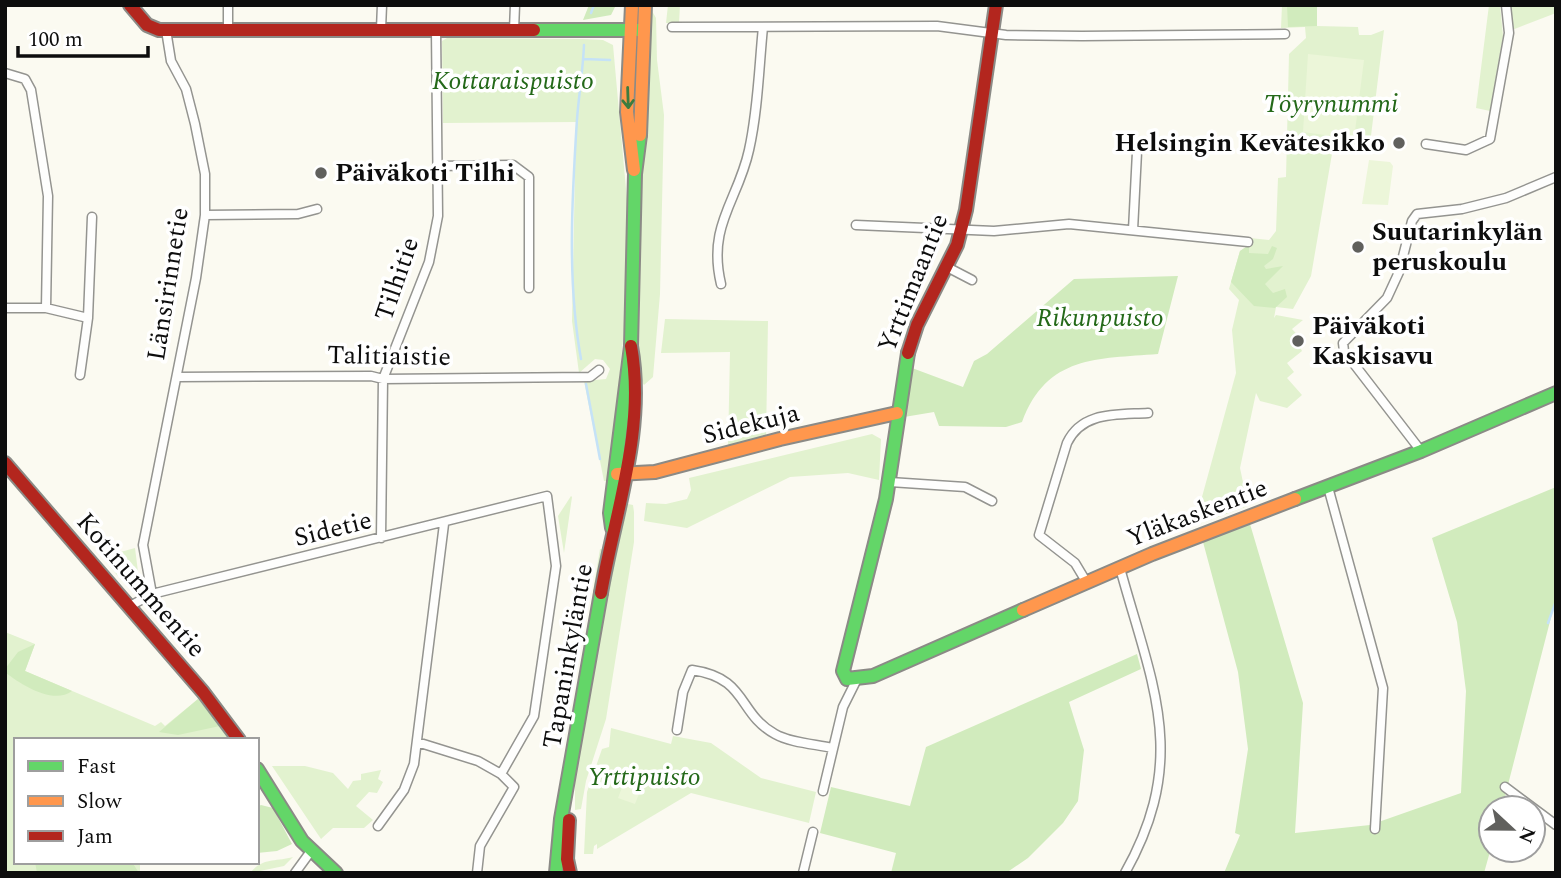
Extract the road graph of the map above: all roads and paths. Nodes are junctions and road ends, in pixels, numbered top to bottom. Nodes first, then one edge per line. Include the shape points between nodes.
1 (130, 5) edge
2 (228, 5) edge
3 (382, 5) edge
4 (515, 5) edge
5 (632, 5) edge
6 (645, 5) edge
7 (996, 5) edge
8 (1506, 5) edge
9 (672, 27) dead end
10 (764, 27) junction
11 (381, 29) junction
12 (166, 30) junction
13 (228, 30) junction
14 (436, 30) junction
15 (514, 30) junction
16 (636, 30) junction
17 (992, 34) junction
18 (1285, 34) dead end
19 (5, 73) edge
20 (1426, 144) dead end
21 (1137, 152) dead end
22 (437, 166) junction
23 (1556, 177) edge
24 (317, 209) dead end
25 (205, 215) junction
26 (92, 217) dead end
27 (856, 225) dead end
28 (962, 228) junction
29 (1133, 230) junction
30 (1243, 241) dead end
31 (947, 267) junction
32 (972, 280) dead end
33 (721, 284) dead end
34 (529, 288) dead end
35 (5, 308) edge
36 (46, 309) junction
37 (88, 317) junction
38 (599, 370) dead end
39 (80, 375) dead end
40 (177, 377) junction
41 (383, 379) junction
42 (1556, 393) edge
43 (897, 413) junction
44 (1148, 413) dead end
45 (1421, 451) junction
46 (5, 463) edge
47 (621, 474) junction
48 (890, 482) junction
49 (1328, 487) junction
50 (992, 501) dead end
51 (444, 524) junction
52 (382, 538) junction
53 (1120, 568) junction
54 (1087, 583) junction
55 (152, 594) junction
56 (130, 606) junction
57 (857, 679) junction
58 (677, 730) dead end
59 (237, 738) edge
60 (417, 742) junction
61 (832, 748) junction
62 (259, 772) edge
63 (501, 774) junction
64 (1505, 787) dead end
65 (823, 791) dead end
66 (568, 792) junction
67 (1556, 825) edge
68 (378, 827) dead end
69 (1375, 829) dead end
70 (813, 832) dead end
71 (311, 851) junction
72 (295, 873) edge
73 (336, 873) edge
74 (477, 873) edge
75 (556, 873) edge
76 (570, 873) edge
77 (803, 873) edge
78 (1125, 873) edge

1 - 12 street via 149,27
2 - 13 street
3 - 11 street
4 - 15 street
5 - 16 street, Tapaninkyläntie
6 - 16 street, Tapaninkyläntie
7 - 17 street, Yrttimaantie
8 - 20 street via 1509,33 1490,139 1466,150
9 - 10 street
10 - 17 street via 937,26
10 - 33 street via 749,151 719,231
11 - 13 street
11 - 14 street
12 - 13 street
12 - 25 street, Länsirinnetie via 171,61 186,89 195,124 205,174
14 - 15 street
14 - 22 street, Tilhitie
15 - 16 street
16 - 47 street, Tapaninkyläntie via 628,116 635,174 631,346
17 - 18 street
17 - 28 street, Yrttimaantie
19 - 36 street via 25,79 32,90 48,196
21 - 29 street
22 - 34 street via 513,165 529,177
22 - 41 street, Tilhitie via 438,216 429,262
23 - 45 street via 1506,198 1417,214 1387,298 1345,340 1345,351
24 - 25 street via 298,214
25 - 40 street, Länsirinnetie
26 - 37 street
27 - 28 street
28 - 29 street via 1027,230 1069,224
28 - 31 street, Yrttimaantie
29 - 30 street
31 - 32 street
31 - 43 street, Yrttimaantie via 910,345
35 - 36 street
36 - 37 street
37 - 39 street
38 - 41 street, Talitiaistie via 590,377
40 - 41 street, Talitiaistie
40 - 55 street, Länsirinnetie via 143,545
41 - 52 street, Tilhitie
42 - 45 street, Yläkaskentie
43 - 47 street, Sidekuja via 655,472
43 - 48 street, Yrttimaantie
44 - 54 street via 1090,419 1075,430 1068,443 1039,535 1080,568
45 - 49 street, Yläkaskentie
46 - 56 street, Kotinummentie
47 - 66 street, Tapaninkyläntie via 610,513 612,528
48 - 50 street via 965,487
48 - 57 street, Yrttimaantie via 843,671
49 - 53 street, Yläkaskentie
49 - 69 street via 1383,688
51 - 52 street, Sidetie
51 - 60 street
51 - 63 street, Sidetie via 547,496 556,566 534,716
52 - 55 street, Sidetie
53 - 54 street, Yläkaskentie
53 - 78 street via 1149,671 1163,749 1155,803
54 - 57 street, Yläkaskentie via 873,677
55 - 56 street, Sidetie
56 - 59 street, Kotinummentie
57 - 61 street via 843,707
58 - 61 street via 692,670 727,681 773,733
60 - 63 street via 478,761
60 - 68 street via 404,790
61 - 65 street
62 - 71 street
63 - 74 street via 514,787 480,846
64 - 67 street
66 - 75 street, Tapaninkyläntie
66 - 76 street, Tapaninkyläntie
70 - 77 street
71 - 72 street
71 - 73 street

